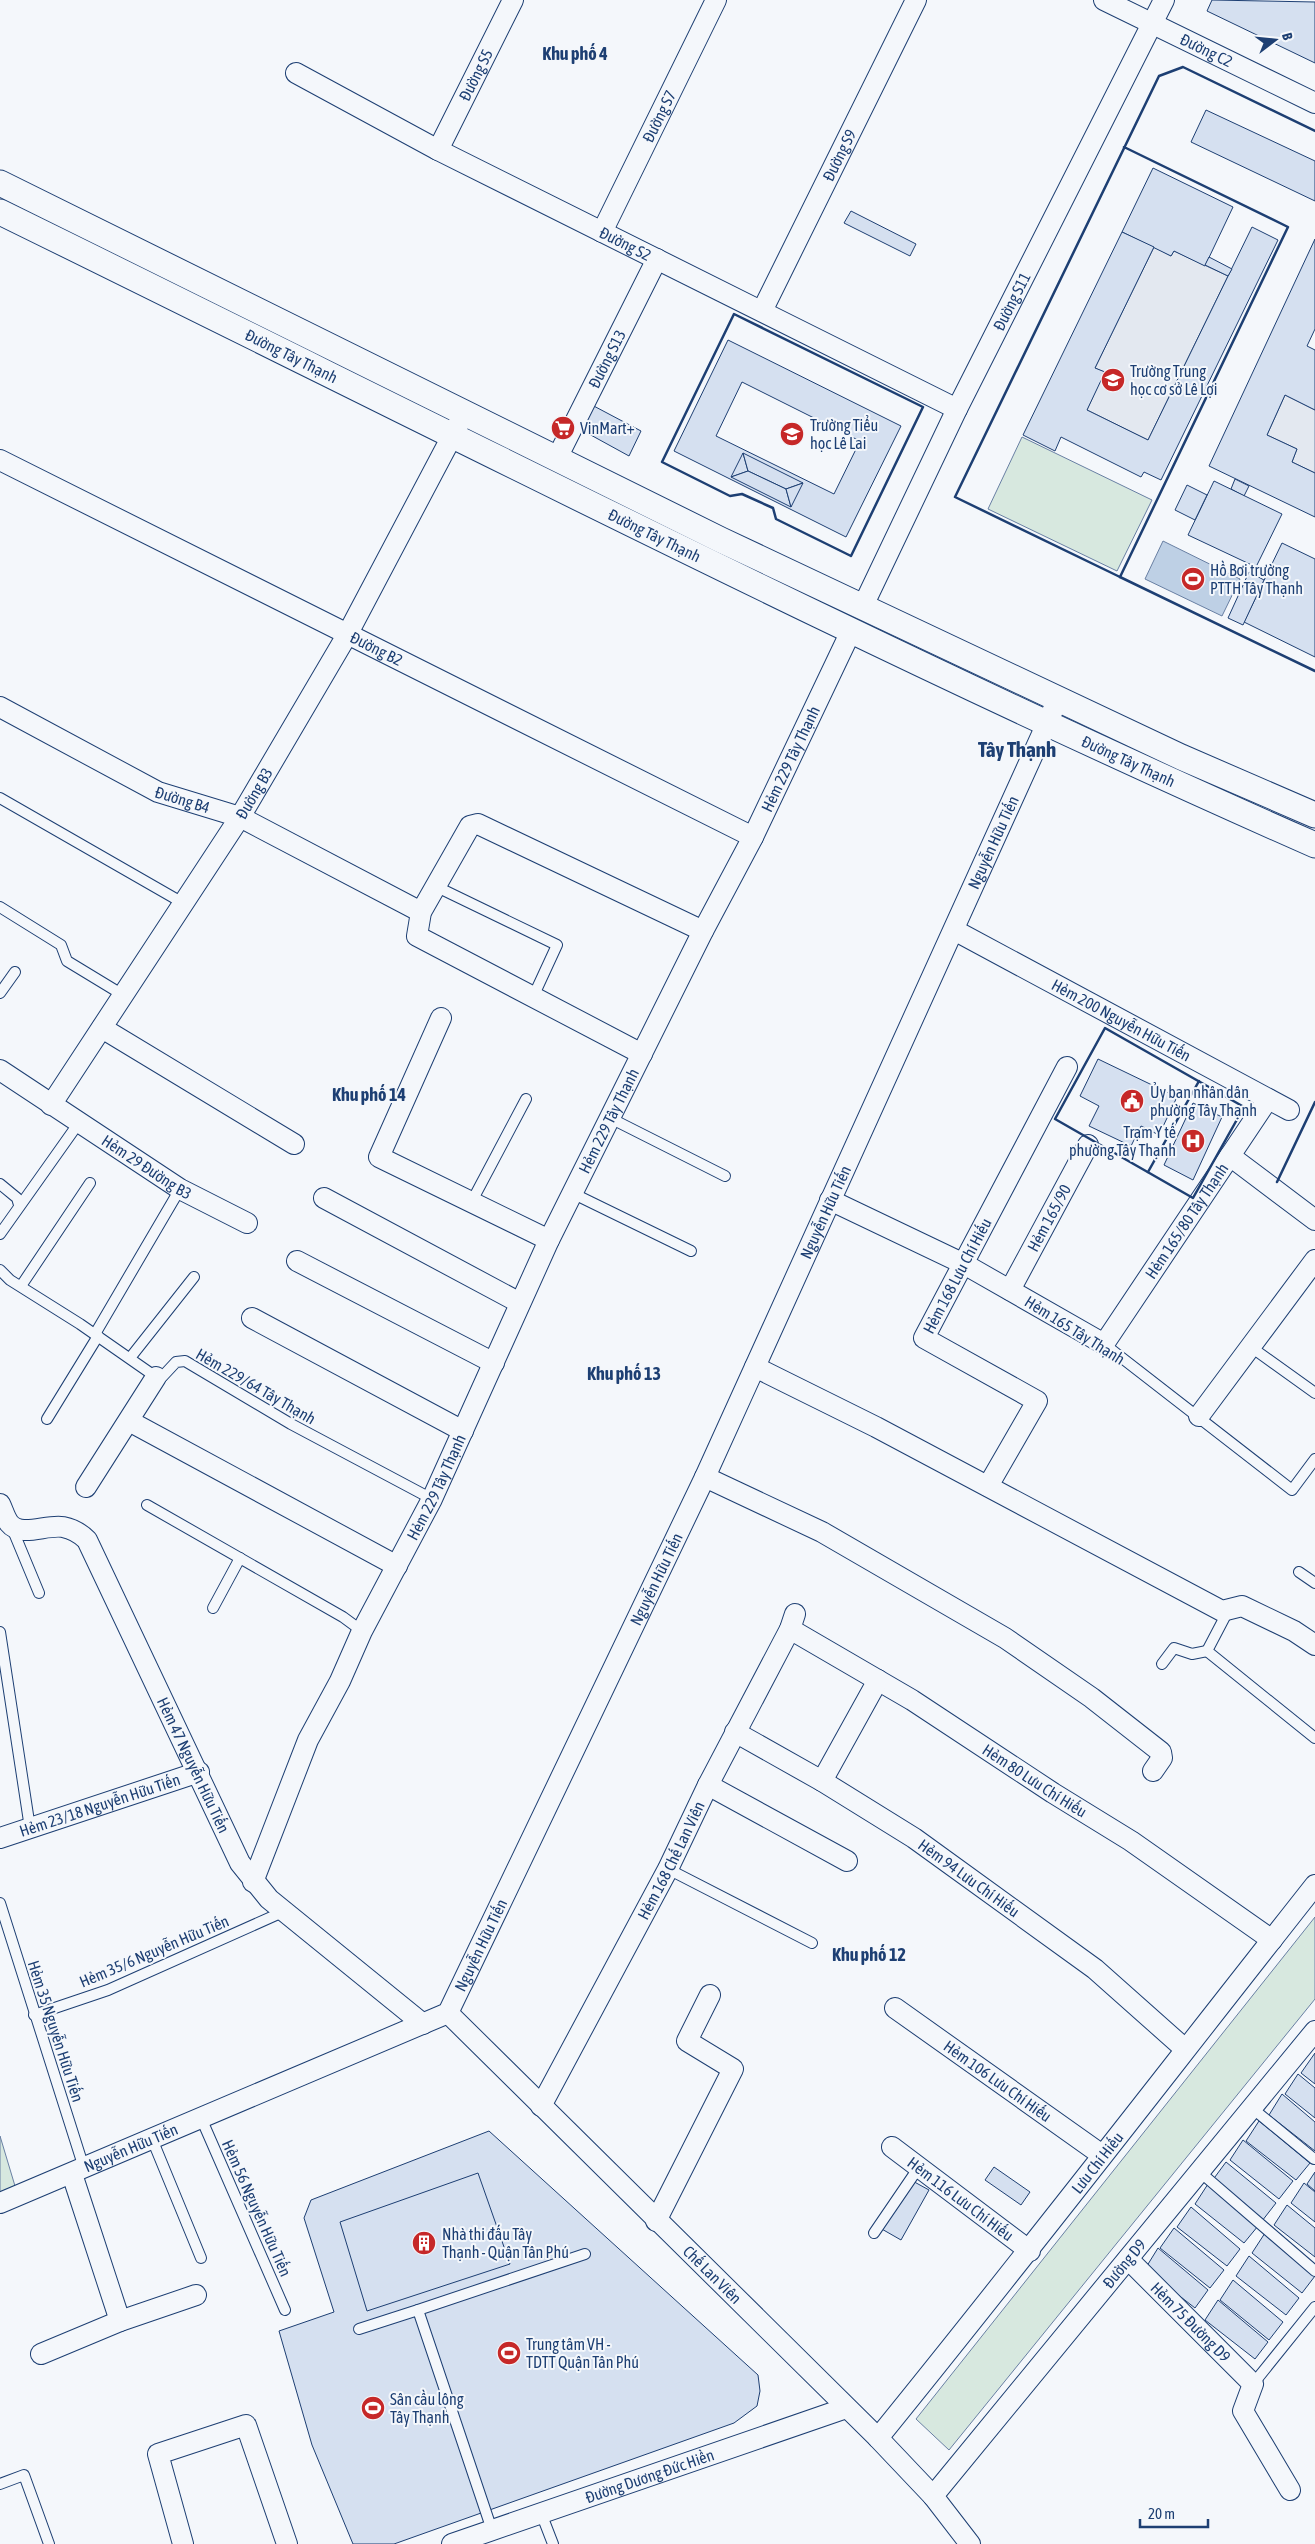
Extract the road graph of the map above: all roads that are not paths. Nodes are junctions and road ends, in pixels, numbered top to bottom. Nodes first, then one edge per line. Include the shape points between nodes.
1 (513, 0) edge
2 (716, 0) edge
3 (916, 0) edge
4 (1104, 0) edge
5 (1164, 0) edge
6 (1152, 24) junction
7 (296, 74) dead end
8 (1315, 103) edge
9 (438, 150) junction
10 (0, 183) edge
11 (0, 212) edge
12 (602, 232) junction
13 (657, 260) junction
14 (762, 311) junction
15 (957, 409) junction
16 (465, 412) junction
17 (453, 434) junction
18 (557, 458) junction
19 (0, 460) edge
20 (863, 606) junction
21 (851, 632) junction
22 (347, 635) junction
23 (1058, 699) junction
24 (0, 707) edge
25 (1047, 725) junction
26 (0, 798) edge
27 (1315, 815) edge
28 (240, 817) junction
29 (753, 837) junction
30 (1315, 845) edge
31 (436, 886) junction
32 (184, 903) junction
33 (0, 907) edge
34 (420, 912) junction
35 (954, 930) junction
36 (703, 931) junction
37 (15, 972) dead end
38 (0, 992) edge
39 (123, 996) junction
40 (533, 997) junction
41 (441, 1018) dead end
42 (102, 1028) junction
43 (642, 1054) junction
44 (1067, 1067) dead end
45 (0, 1070) edge
46 (526, 1099) dead end
47 (1268, 1099) junction
48 (51, 1105) junction
49 (1290, 1110) dead end
50 (610, 1118) junction
51 (78, 1124) junction
52 (294, 1144) dead end
53 (1088, 1145) dead end
54 (1230, 1156) junction
55 (725, 1176) dead end
56 (90, 1183) dead end
57 (0, 1184) edge
58 (180, 1189) junction
59 (572, 1193) junction
60 (324, 1198) dead end
61 (472, 1200) junction
62 (830, 1200) junction
63 (19, 1206) junction
64 (1315, 1220) edge
65 (247, 1223) dead end
66 (0, 1234) edge
67 (550, 1240) junction
68 (690, 1250) dead end
69 (297, 1260) dead end
70 (1315, 1260) edge
71 (964, 1264) junction
72 (0, 1270) edge
73 (194, 1277) dead end
74 (21, 1286) junction
75 (1010, 1290) junction
76 (520, 1304) junction
77 (252, 1318) dead end
78 (96, 1335) junction
79 (1104, 1344) junction
80 (1251, 1346) junction
81 (130, 1358) junction
82 (494, 1363) junction
83 (755, 1368) junction
84 (156, 1377) junction
85 (1315, 1393) edge
86 (1199, 1416) junction
87 (48, 1419) dead end
88 (128, 1421) junction
89 (463, 1431) junction
90 (1315, 1460) edge
91 (705, 1477) junction
92 (988, 1486) junction
93 (86, 1487) dead end
94 (432, 1499) junction
95 (0, 1504) edge
96 (147, 1505) dead end
97 (11, 1525) junction
98 (240, 1558) junction
99 (397, 1566) junction
100 (1299, 1572) dead end
101 (1315, 1583) edge
102 (39, 1593) dead end
103 (213, 1608) dead end
104 (1229, 1610) junction
105 (793, 1622) joint
106 (362, 1631) junction
107 (0, 1632) edge
108 (1315, 1645) edge
109 (1207, 1651) junction
110 (1162, 1664) dead end
111 (878, 1680) junction
112 (735, 1732) junction
113 (1315, 1738) edge
114 (1153, 1771) dead end
115 (199, 1772) junction
116 (822, 1781) junction
117 (708, 1785) junction
118 (30, 1828) junction
119 (0, 1838) edge
120 (847, 1861) dead end
121 (668, 1869) junction
122 (253, 1882) junction
123 (1315, 1885) edge
124 (0, 1903) edge
125 (285, 1911) junction
126 (1272, 1940) junction
127 (812, 1943) dead end
128 (710, 1995) dead end
129 (895, 2008) dead end
130 (448, 2013) junction
131 (34, 2014) junction
132 (423, 2024) junction
133 (1315, 2031) edge
134 (1185, 2049) junction
135 (541, 2106) junction
136 (1252, 2108) junction
137 (201, 2118) junction
138 (152, 2139) junction
139 (892, 2147) dead end
140 (1102, 2155) junction
141 (1314, 2159) dead end
142 (919, 2167) junction
143 (78, 2171) junction
144 (1200, 2172) junction
145 (0, 2203) edge
146 (656, 2221) junction
147 (874, 2233) dead end
148 (1030, 2251) junction
149 (585, 2254) dead end
150 (201, 2258) dead end
151 (1128, 2259) junction
152 (1315, 2271) edge
153 (196, 2295) dead end
154 (285, 2310) dead end
155 (418, 2310) junction
156 (1313, 2313) edge
157 (120, 2321) junction
158 (359, 2329) dead end
159 (41, 2354) dead end
160 (1253, 2384) junction
161 (846, 2408) junction
162 (878, 2438) junction
163 (0, 2484) edge
164 (1290, 2490) dead end
165 (933, 2496) junction
166 (541, 2513) junction
167 (492, 2530) junction
168 (49, 2544) edge
169 (183, 2544) edge
170 (287, 2544) edge
171 (452, 2544) edge
172 (553, 2544) edge
173 (970, 2544) edge

1 - 9 street, Đường S5
2 - 12 street, Đường S7
3 - 14 street, Đường S9
4 - 6 street, Đường C2
5 - 6 street, Đường S11
6 - 8 street, Đường C2
6 - 15 street, Đường S11
7 - 9 street, Đường S2
9 - 12 street, Đường S2
10 - 16 street, Đường Tây Thạnh
11 - 17 street, Đường Tây Thạnh
12 - 13 street, Đường S2
13 - 14 street, Đường S2
13 - 18 street, Đường S13
14 - 15 street, Đường S2
15 - 20 street, Đường S11
16 - 17 street, Đường B3
16 - 18 street, Đường Tây Thạnh
17 - 21 street, Đường Tây Thạnh
17 - 22 street, Đường B3
18 - 20 street, Đường Tây Thạnh via 720,540
19 - 22 street, Đường B2
20 - 21 street
20 - 23 street, Đường Tây Thạnh
21 - 25 street, Đường Tây Thạnh
21 - 29 street, Hẻm 229 Tây Thạnh
22 - 28 street, Đường B3
22 - 29 street, Đường B2
23 - 25 street, Nguyễn Hữu Tiến
23 - 27 street, Đường Tây Thạnh via 1180,757
24 - 28 street, Đường B4 via 158,792
25 - 30 street, Đường Tây Thạnh
25 - 35 street, Nguyễn Hữu Tiến
26 - 32 lane
28 - 32 street, Đường B3
28 - 34 street, Đường B4
29 - 36 street, Hẻm 229 Tây Thạnh
31 - 34 street
31 - 36 street via 470,826 480,824
31 - 40 lane via 557,945
32 - 39 street, Đường B3
33 - 39 lane via 61,945 67,961
34 - 40 street via 416,936
35 - 47 street, Hẻm 200 Nguyễn Hữu Tiến
35 - 62 street, Nguyễn Hữu Tiến
36 - 43 street, Hẻm 229 Tây Thạnh
37 - 38 lane
39 - 42 street, Đường B3
40 - 43 street
41 - 61 street via 379,1157
42 - 48 street, Đường B3
42 - 52 street
43 - 50 street, Hẻm 229 Tây Thạnh
44 - 71 street, Hẻm 168 Lưu Chí Hiếu
45 - 48 street
46 - 61 lane
47 - 49 street, Hẻm 200 Nguyễn Hữu Tiến
47 - 54 street, Hẻm 165/80 Tây Thạnh
48 - 51 street, Hẻm 29 Đường B3
50 - 55 lane
50 - 59 street, Hẻm 229 Tây Thạnh
51 - 58 street, Hẻm 29 Đường B3
51 - 63 lane
53 - 75 street, Hẻm 165/90
54 - 64 street
54 - 79 street, Hẻm 165/80 Tây Thạnh
56 - 74 lane
57 - 63 lane via 17,1198
58 - 65 street, Hẻm 29 Đường B3
58 - 78 lane
59 - 67 street, Hẻm 229 Tây Thạnh
59 - 68 lane
60 - 76 street
61 - 67 street
62 - 71 street, Hẻm 165 Tây Thạnh
62 - 83 street, Nguyễn Hữu Tiến
63 - 66 lane
67 - 76 street, Hẻm 229 Tây Thạnh
69 - 82 street
70 - 80 street
71 - 75 street, Hẻm 165 Tây Thạnh
71 - 92 street, Hẻm 168 Lưu Chí Hiếu via 924,1338 1037,1401
72 - 74 lane
73 - 81 lane
74 - 78 lane
75 - 79 street, Hẻm 165 Tây Thạnh
76 - 82 street, Hẻm 229 Tây Thạnh
77 - 89 street
78 - 81 lane
78 - 87 lane
79 - 86 lane, Hẻm 165 Tây Thạnh
80 - 85 lane
80 - 86 street
81 - 84 lane
82 - 89 street, Hẻm 229 Tây Thạnh
83 - 91 street, Nguyễn Hữu Tiến
83 - 92 street
84 - 88 street
84 - 94 lane, Hẻm 229/64 Tây Thạnh via 162,1377 176,1362 186,1362 291,1424
86 - 90 lane, Hẻm 165 Tây Thạnh via 1292,1490
88 - 93 street
88 - 99 street
89 - 94 street, Hẻm 229 Tây Thạnh
91 - 114 street via 822,1532 1005,1638 1092,1698 1160,1752 1162,1758
91 - 130 street, Nguyễn Hữu Tiến
92 - 104 street via 1222,1611
94 - 99 street, Hẻm 229 Tây Thạnh
95 - 97 street
96 - 98 lane
97 - 102 lane
97 - 115 street, Hẻm 47 Nguyễn Hữu Tiến via 25,1530 61,1527 88,1540
98 - 103 lane
98 - 106 lane
99 - 106 street, Hẻm 229 Tây Thạnh
100 - 101 lane
104 - 108 street via 1242,1606
104 - 109 lane
105 - 111 street, Hẻm 80 Lưu Chí Hiếu
105 - 112 street, Hẻm 168 Chế Lan Viên
106 - 122 street, Hẻm 229 Tây Thạnh via 308,1740
107 - 118 lane
109 - 110 lane via 1192,1654 1174,1648
109 - 113 lane
111 - 116 street
111 - 126 street, Hẻm 80 Lưu Chí Hiếu via 1131,1841
112 - 116 street, Hẻm 94 Lưu Chí Hiếu
112 - 117 street, Hẻm 168 Chế Lan Viên
115 - 118 street, Hẻm 23/18 Nguyễn Hữu Tiến
115 - 122 street, Hẻm 47 Nguyễn Hữu Tiến via 230,1845
116 - 134 street, Hẻm 94 Lưu Chí Hiếu via 914,1838 1095,1969
117 - 120 street
117 - 121 street, Hẻm 168 Chế Lan Viên
118 - 119 street, Hẻm 23/18 Nguyễn Hữu Tiến
121 - 127 lane
121 - 135 street, Hẻm 168 Chế Lan Viên
122 - 125 street, Hẻm 47 Nguyễn Hữu Tiến
123 - 126 street, Lưu Chí Hiếu
124 - 131 lane, Hẻm 35 Nguyễn Hữu Tiến
125 - 131 lane, Hẻm 35/6 Nguyễn Hữu Tiến via 108,1990
125 - 132 street, Hẻm 47 Nguyễn Hữu Tiến
126 - 134 street, Lưu Chí Hiếu
128 - 146 street via 687,2041 733,2070
129 - 140 street, Hẻm 106 Lưu Chí Hiếu
130 - 132 street, Nguyễn Hữu Tiến
130 - 135 street, Chế Lan Viên
131 - 143 lane, Hẻm 35 Nguyễn Hữu Tiến
132 - 137 street, Nguyễn Hữu Tiến
133 - 136 street, Đường D9
134 - 140 street, Lưu Chí Hiếu
135 - 146 street, Chế Lan Viên
136 - 141 lane
136 - 144 street, Đường D9
137 - 138 street, Nguyễn Hữu Tiến
137 - 154 lane, Hẻm 56 Nguyễn Hữu Tiến
138 - 143 street, Nguyễn Hữu Tiến
138 - 150 lane
139 - 142 street, Hẻm 116 Lưu Chí Hiếu
140 - 148 street, Lưu Chí Hiếu
142 - 147 lane
142 - 148 street, Hẻm 116 Lưu Chí Hiếu
143 - 145 street, Nguyễn Hữu Tiến
143 - 157 street
144 - 151 street, Đường D9
144 - 152 lane
146 - 161 street, Chế Lan Viên
148 - 162 street, Lưu Chí Hiếu
149 - 155 lane
151 - 160 street, Hẻm 75 Đường D9
151 - 165 street, Đường D9
153 - 157 street
155 - 158 lane
155 - 167 lane
156 - 160 lane
157 - 159 street
160 - 164 street via 1243,2411
161 - 162 street, Chế Lan Viên
161 - 166 street, Đường Dương Đức Hiền
162 - 165 street, Chế Lan Viên
163 - 168 lane via 24,2475
165 - 173 street, Chế Lan Viên
166 - 167 street, Đường Dương Đức Hiền
166 - 172 lane
167 - 171 street, Đường Dương Đức Hiền
169 - 170 street via 158,2454 246,2425

